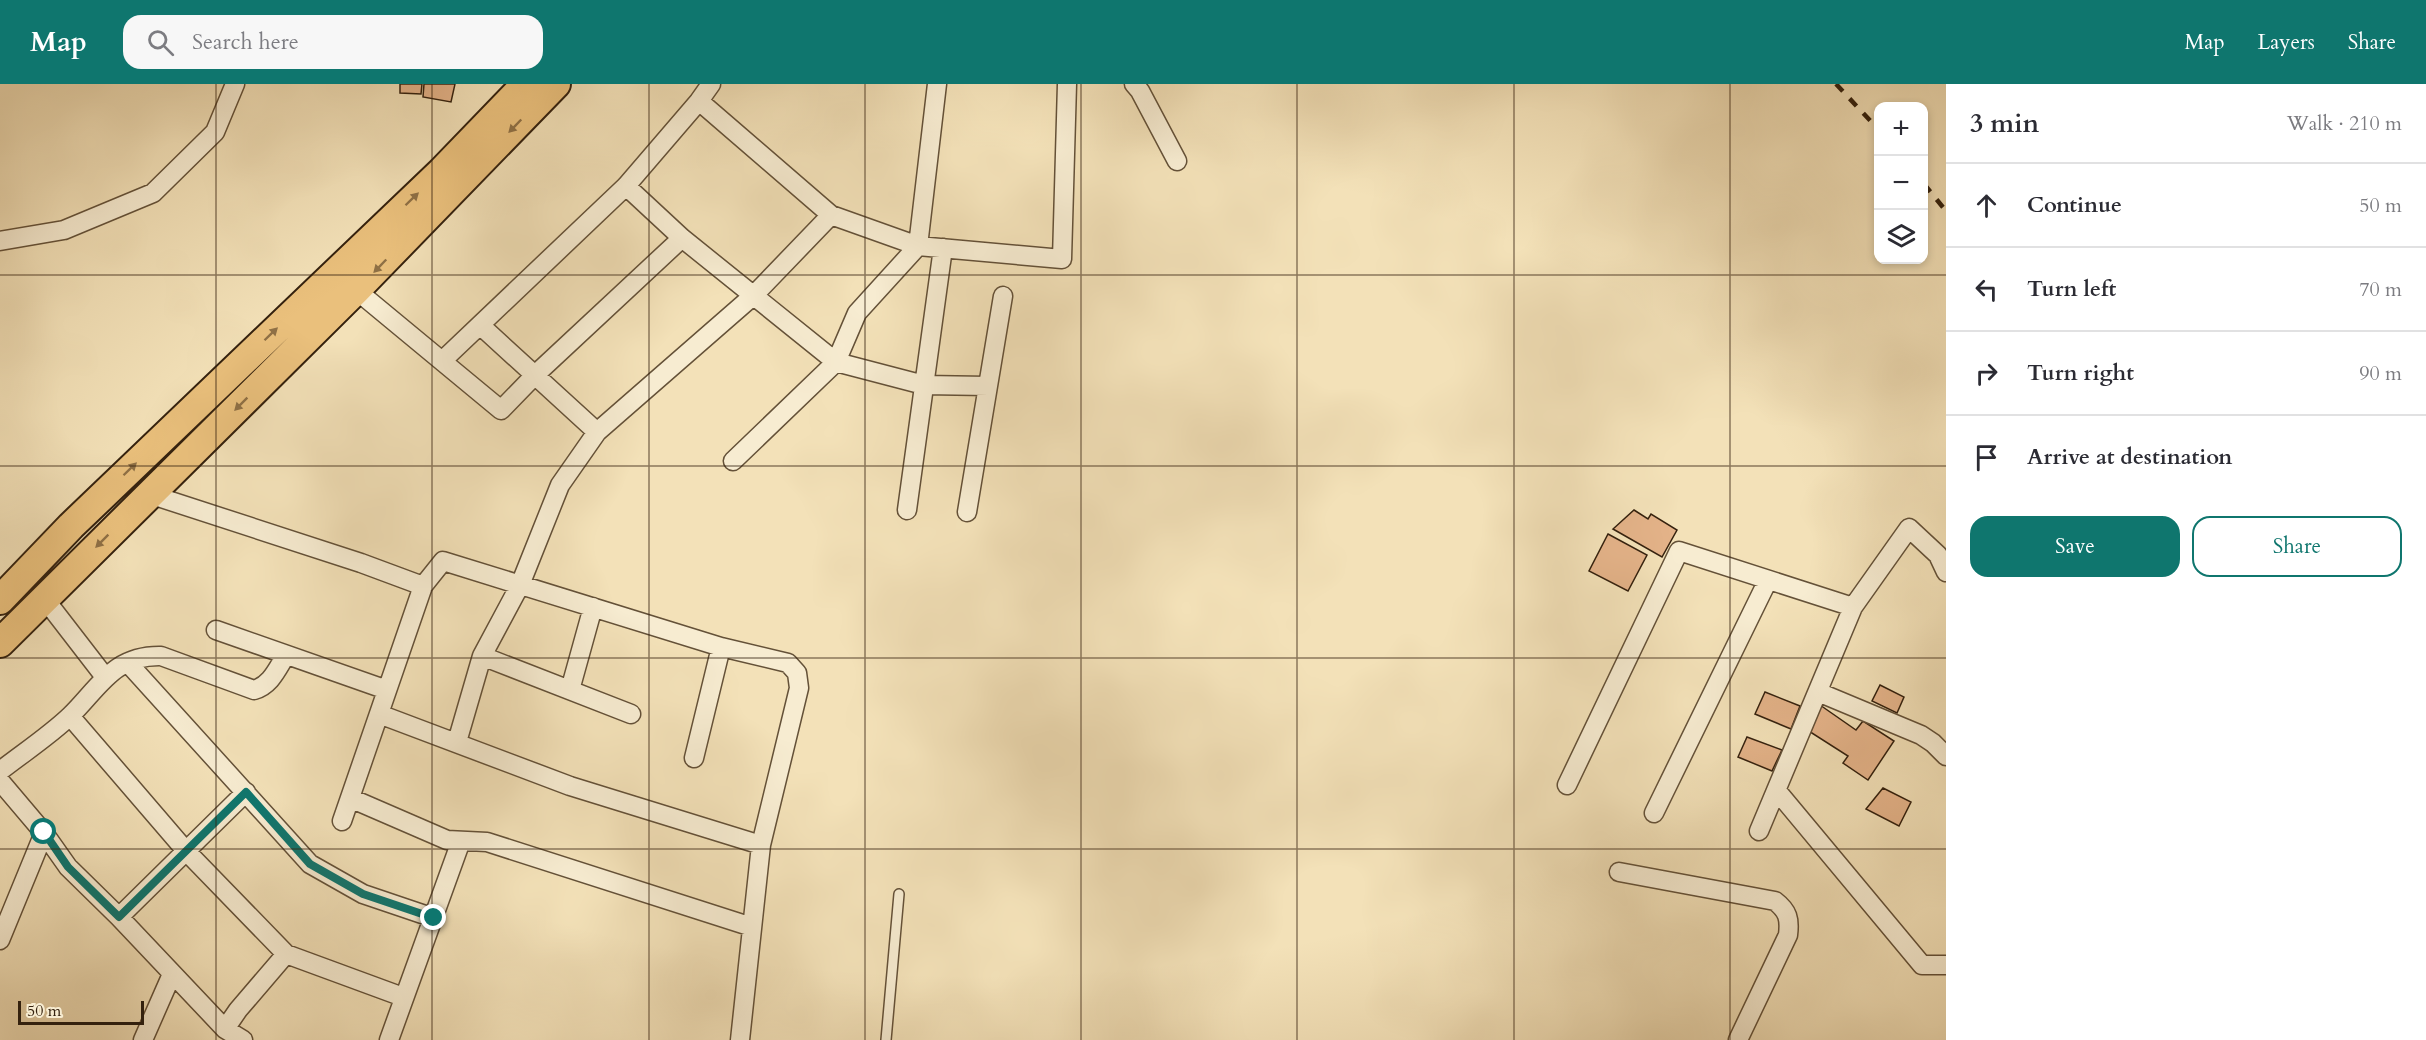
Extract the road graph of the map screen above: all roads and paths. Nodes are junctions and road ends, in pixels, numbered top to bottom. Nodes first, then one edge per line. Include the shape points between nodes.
1 (235, 84) edge
2 (526, 84) edge
3 (556, 84) edge
4 (711, 84) edge
5 (938, 84) edge
6 (1067, 84) edge
7 (1134, 84) edge
8 (699, 101) junction
9 (1177, 161) dead end
10 (626, 186) junction
11 (831, 215) junction
12 (682, 238) junction
13 (0, 242) edge
14 (918, 246) junction
15 (943, 248) junction
16 (356, 290) junction
17 (754, 295) junction
18 (1003, 296) dead end
19 (480, 325) junction
20 (442, 362) junction
21 (836, 362) junction
22 (535, 375) junction
23 (924, 385) junction
24 (988, 386) junction
25 (597, 432) junction
26 (733, 461) dead end
27 (149, 494) junction
28 (907, 510) dead end
29 (967, 512) dead end
30 (1946, 572) edge
31 (1768, 580) junction
32 (520, 585) junction
33 (423, 586) junction
34 (44, 598) junction
35 (0, 600) edge
36 (592, 608) junction
37 (1853, 608) junction
38 (216, 630) dead end
39 (0, 643) edge
40 (721, 647) junction
41 (286, 655) junction
42 (482, 656) junction
43 (128, 663) junction
44 (105, 677) junction
45 (387, 690) junction
46 (570, 690) junction
47 (1818, 692) junction
48 (379, 714) junction
49 (632, 714) dead end
50 (70, 716) junction
51 (456, 742) junction
52 (1946, 756) edge
53 (694, 758) dead end
54 (0, 771) edge
55 (0, 782) edge
56 (1567, 785) dead end
57 (1777, 791) junction
58 (246, 792) junction
59 (350, 798) junction
60 (1654, 813) dead end
61 (342, 820) dead end
62 (1759, 831) dead end
63 (44, 832) junction
64 (460, 841) junction
65 (761, 845) junction
66 (186, 851) junction
67 (1619, 872) dead end
68 (899, 894) dead end
69 (119, 917) junction
70 (434, 918) junction
71 (752, 927) junction
72 (0, 940) edge
73 (286, 954) junction
74 (1946, 965) edge
75 (172, 974) junction
76 (403, 997) junction
77 (225, 1029) junction
78 (142, 1040) edge
79 (243, 1040) edge
80 (389, 1040) edge
81 (740, 1040) edge
82 (886, 1040) edge
83 (1738, 1040) edge

1 - 13 street via 215,132 153,193 64,230
35 -> 2 main road via 71,526 434,179
3 -> 16 main road
4 - 8 street
5 - 14 street
6 - 15 street via 1062,259
7 - 9 street
8 - 10 street
8 - 11 street
10 - 12 street
10 - 19 street
11 - 14 street
11 - 17 street
12 - 17 street
12 - 22 street
14 - 15 street
14 - 21 street via 857,313
15 - 23 street
16 - 20 street
16 -> 27 main road
17 - 21 street
17 - 25 street
18 - 24 street
19 - 20 street
19 - 22 street
20 - 22 street via 501,410
21 - 23 street
21 - 26 street
22 - 25 street
23 - 24 street
23 - 28 street
24 - 29 street
25 - 32 street via 560,485
27 - 33 street
27 -> 34 main road
30 - 37 street via 1938,555 1909,528
31 - 37 street
31 - 56 street via 1679,551
31 - 60 street
32 - 33 street via 443,561
32 - 36 street
32 - 42 street
33 - 45 street
34 - 39 main road
34 - 44 street
36 - 40 street
36 - 46 street
37 - 47 street
38 - 41 street
40 - 53 street
40 - 65 street via 788,663 797,673 799,688
41 - 43 street via 270,681 254,690 161,657 149,656
41 - 45 street
42 - 46 street
42 - 51 street
43 - 44 street
43 - 58 street
44 - 50 street
45 - 48 street
46 - 49 street
47 - 52 street via 1921,735
47 - 57 street
48 - 51 street
48 - 59 street
50 - 54 street
50 - 66 street
51 - 65 street via 570,786
55 - 63 street
57 - 62 street
57 - 74 street via 1922,965
58 - 66 street
58 - 70 street via 310,864 363,894
59 - 61 street
59 - 64 street via 447,840
63 - 69 street via 68,867
63 - 72 street
64 - 70 street
64 - 71 street via 487,842
65 - 71 street
66 - 69 street
66 - 73 street
67 - 83 street via 1775,900 1786,909 1788,935
68 - 82 lane
69 - 75 street
70 - 76 street
71 - 81 street
73 - 76 street
73 - 77 street
75 - 77 street
75 - 78 street
76 - 80 street
77 - 79 street

